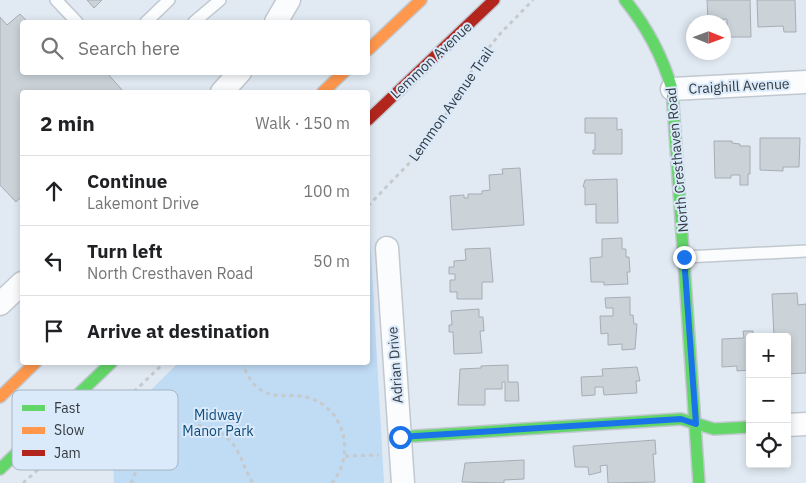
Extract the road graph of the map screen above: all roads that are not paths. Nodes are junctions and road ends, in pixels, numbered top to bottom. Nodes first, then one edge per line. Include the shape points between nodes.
1 (56, 0) edge
2 (169, 0) edge
3 (220, 0) edge
4 (289, 0) edge
5 (421, 0) edge
6 (494, 0) edge
7 (625, 0) edge
8 (74, 20) edge
9 (148, 20) edge
10 (196, 20) edge
11 (277, 20) edge
12 (370, 48) edge
13 (237, 75) edge
14 (341, 75) edge
15 (806, 82) edge
16 (672, 89) junction
17 (224, 90) edge
18 (325, 90) edge
19 (370, 118) edge
20 (387, 248) dead end
21 (806, 251) edge
22 (684, 257) junction
23 (20, 284) edge
24 (0, 304) edge
25 (33, 365) edge
26 (109, 365) edge
27 (83, 390) edge
28 (0, 397) edge
29 (696, 424) junction
30 (806, 424) edge
31 (791, 425) edge
32 (746, 427) edge
33 (400, 437) junction
34 (12, 458) edge
35 (0, 469) edge
36 (403, 483) edge
37 (699, 483) edge

1 - 8 lane
2 - 9 lane
3 - 10 lane
4 - 11 street
5 - 12 street
6 - 19 street, Lemmon Avenue
7 - 16 street, North Cresthaven Road via 654,40 667,67
13 - 17 street
14 - 18 street
15 - 16 street, Craighill Avenue
16 - 22 street, North Cresthaven Road
20 - 33 street, Adrian Drive
21 - 22 lane
22 - 29 street, North Cresthaven Road
23 - 24 street
25 - 28 street
26 - 27 street
29 - 32 street via 714,429
29 - 33 street via 681,419
29 - 37 street, North Cresthaven Road
30 - 31 street
33 - 36 street, Adrian Drive
34 - 35 street

